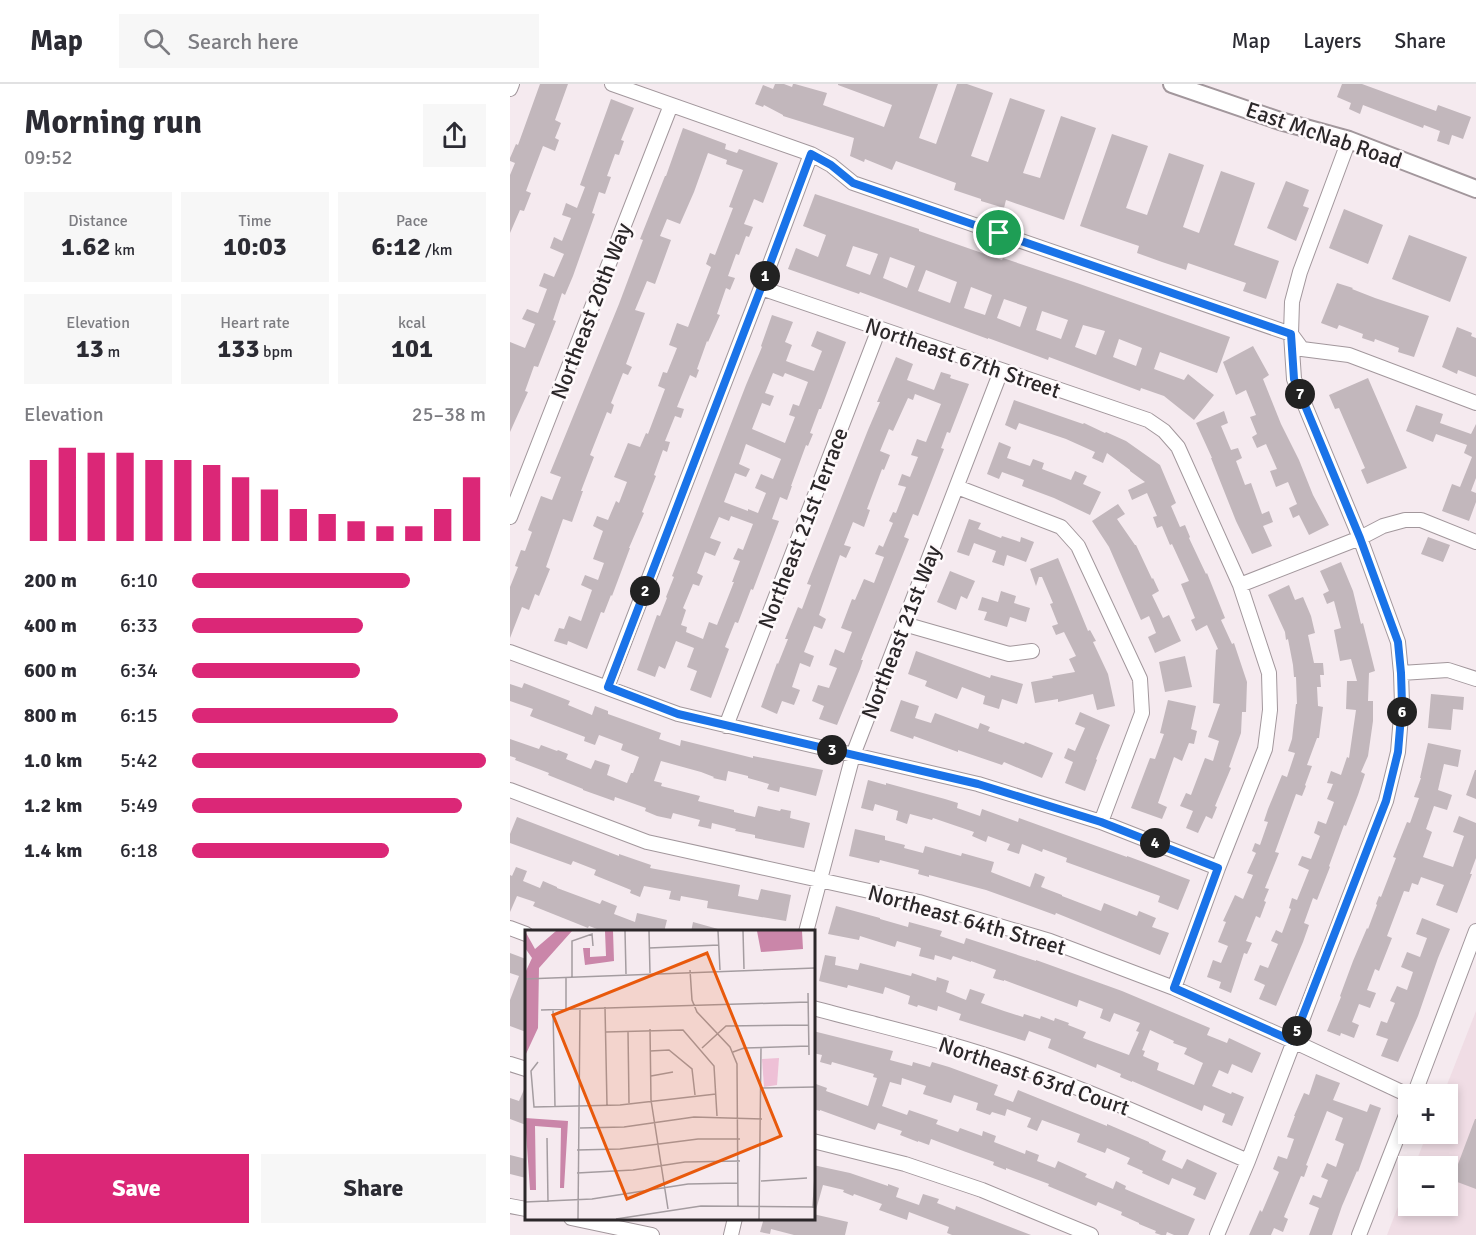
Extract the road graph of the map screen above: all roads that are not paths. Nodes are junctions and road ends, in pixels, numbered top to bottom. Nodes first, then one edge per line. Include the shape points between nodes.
1 (512, 84) edge
2 (612, 84) edge
3 (1172, 84) edge
4 (510, 89) edge
5 (671, 105) junction
6 (1348, 140) junction
7 (811, 154) junction
8 (1476, 189) edge
9 (761, 288) junction
10 (879, 329) junction
11 (1291, 334) junction
12 (1001, 371) junction
13 (1476, 403) edge
14 (957, 488) junction
15 (510, 517) edge
16 (1360, 538) junction
17 (1476, 542) edge
18 (1240, 585) junction
19 (904, 624) junction
20 (1032, 651) dead end
21 (510, 652) edge
22 (1401, 673) junction
23 (1476, 679) edge
24 (608, 687) junction
25 (726, 726) junction
26 (854, 755) junction
27 (510, 790) edge
28 (1101, 822) junction
29 (1218, 868) junction
30 (820, 880) junction
31 (510, 928) edge
32 (807, 930) edge
33 (1476, 931) edge
34 (525, 934) edge
35 (1174, 988) junction
36 (814, 1008) edge
37 (1293, 1041) junction
38 (510, 1064) edge
39 (525, 1069) edge
40 (1418, 1084) edge
41 (1398, 1090) edge
42 (1398, 1136) edge
43 (814, 1141) edge
44 (1248, 1161) junction
45 (510, 1206) edge
46 (525, 1209) edge
47 (581, 1220) edge
48 (735, 1220) edge
49 (652, 1235) edge
50 (731, 1235) edge
51 (1091, 1235) edge
52 (1217, 1235) edge
53 (1359, 1235) edge

1 - 4 street
2 - 5 street
3 - 6 street, East McNab Road
5 - 7 street
5 - 15 street, Northeast 20th Way
6 - 8 street, East McNab Road
6 - 11 street via 1300,272 1292,302
7 - 9 street
7 - 11 street via 853,183
9 - 10 street, Northeast 67th Street
9 - 24 street
10 - 12 street, Northeast 67th Street
10 - 25 street, Northeast 21st Terrace
11 - 13 street via 1302,349 1349,355
11 - 16 street via 1294,379
12 - 14 street, Northeast 21st Way
12 - 18 street, Northeast 67th Street via 1148,420 1164,431 1178,447
14 - 19 street, Northeast 21st Way
14 - 28 street via 1061,527 1078,546 1140,679 1142,713
16 - 17 street via 1383,526 1421,520
16 - 18 street
16 - 22 street via 1398,642
18 - 29 street via 1269,673 1270,710 1264,749
19 - 20 street via 1010,654
19 - 26 street, Northeast 21st Way
21 - 24 street
22 - 23 street via 1448,670
22 - 37 street via 1398,752 1386,801
24 - 25 street via 678,714
25 - 26 street
26 - 28 street via 978,784
26 - 30 street, Northeast 21st Way
27 - 30 street, Northeast 64th Street via 647,842
28 - 29 street
29 - 35 street
30 - 32 street, Northeast 21st Way
30 - 35 street, Northeast 64th Street via 920,902 1039,938
31 - 34 street
33 - 40 street
35 - 37 street, Northeast 64th Street
36 - 44 street, Northeast 63rd Court via 1024,1067
37 - 41 street, Northeast 64th Street
37 - 44 street
38 - 39 street
42 - 53 street
43 - 51 street via 927,1171
44 - 52 street
45 - 46 street
47 - 49 street
48 - 50 street

